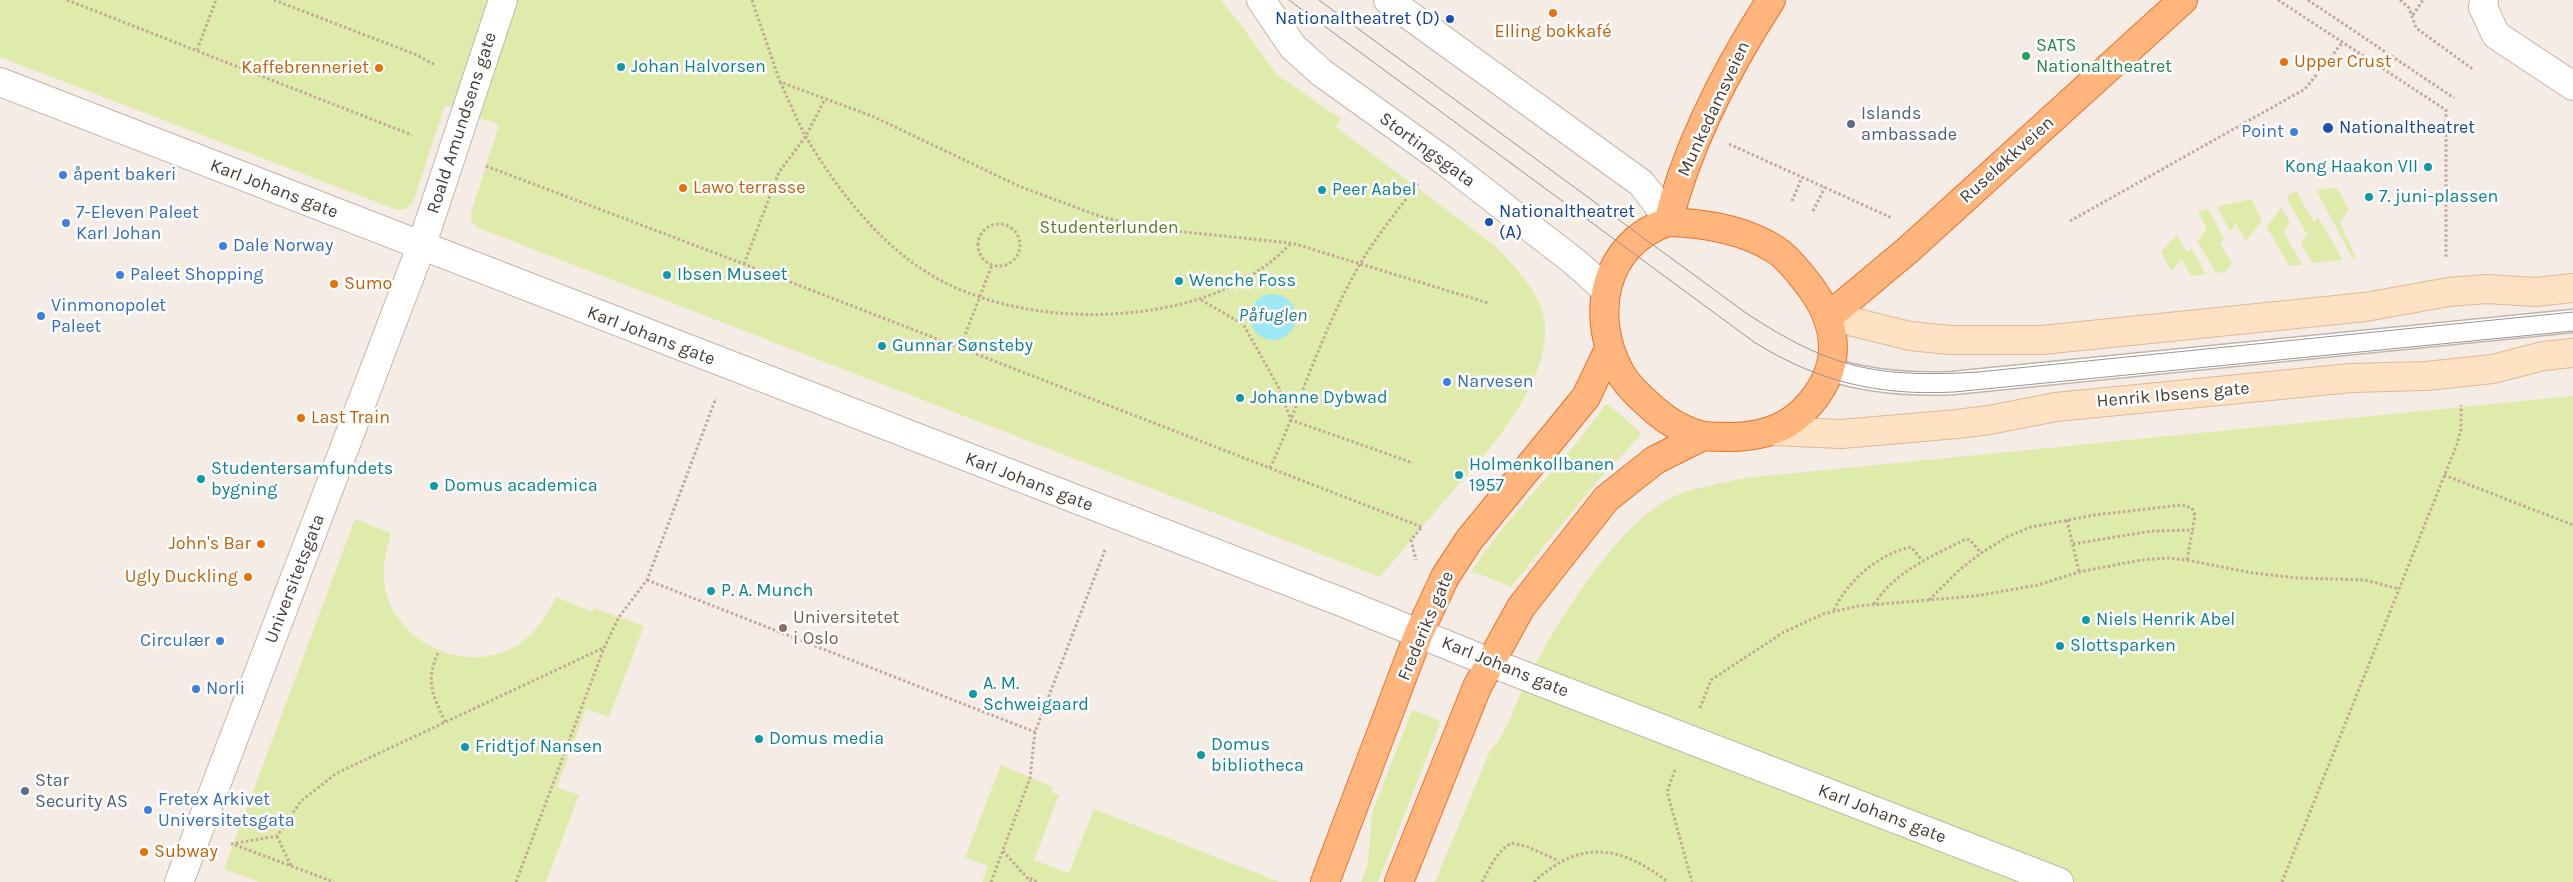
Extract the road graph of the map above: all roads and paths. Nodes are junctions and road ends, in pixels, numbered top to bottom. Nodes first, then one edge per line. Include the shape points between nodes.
1 (67, 0) edge
2 (216, 0) edge
3 (274, 0) edge
4 (503, 0) edge
5 (752, 0) edge
6 (1261, 0) edge
7 (1771, 0) edge
8 (2183, 0) edge
9 (2278, 0) edge
10 (2308, 0) edge
11 (2400, 0) edge
12 (2423, 0) edge
13 (1395, 2) edge
14 (2484, 3) edge
15 (2412, 16) junction
16 (2342, 43) junction
17 (197, 50) junction
18 (435, 65) dead end
19 (2474, 70) dead end
20 (0, 82) edge
21 (780, 82) junction
22 (2573, 86) edge
23 (2454, 98) dead end
24 (825, 99) junction
25 (412, 135) dead end
26 (806, 136) junction
27 (1734, 146) dead end
28 (486, 166) dead end
29 (1802, 177) junction
30 (1421, 178) dead end
31 (1825, 187) junction
32 (1792, 200) dead end
33 (1813, 211) dead end
34 (1897, 220) dead end
35 (2070, 221) dead end
36 (1668, 222) junction
37 (1292, 243) junction
38 (421, 247) junction
39 (2446, 262) dead end
40 (744, 264) junction
41 (1359, 264) junction
42 (992, 265) junction
43 (2573, 288) edge
44 (1605, 289) junction
45 (982, 296) junction
46 (1201, 300) junction
47 (1488, 304) dead end
48 (1829, 316) junction
49 (2573, 321) edge
50 (960, 348) junction
51 (1609, 349) junction
52 (2573, 353) edge
53 (1829, 369) junction
54 (716, 398) dead end
55 (2461, 406) dead end
56 (1291, 420) junction
57 (1772, 430) junction
58 (1703, 436) junction
59 (1412, 463) dead end
60 (1270, 468) junction
61 (2444, 475) junction
62 (2067, 520) junction
63 (2573, 525) edge
64 (2193, 530) junction
65 (2073, 544) junction
66 (1105, 550) dead end
67 (1981, 553) junction
68 (1922, 560) junction
69 (2187, 560) junction
70 (1417, 565) dead end
71 (2079, 572) junction
72 (647, 580) junction
73 (2399, 589) junction
74 (1928, 601) junction
75 (1874, 604) junction
76 (1834, 611) junction
77 (1419, 633) junction
78 (604, 648) junction
79 (438, 653) dead end
80 (1489, 662) junction
81 (1711, 680) dead end
82 (445, 722) junction
83 (1035, 732) junction
84 (1668, 795) dead end
85 (277, 836) junction
86 (1003, 851) junction
87 (1560, 861) junction
88 (291, 866) junction
89 (1028, 878) junction
90 (179, 882) edge
91 (334, 882) edge
92 (516, 882) edge
93 (991, 882) edge
94 (1031, 882) edge
95 (1038, 882) edge
96 (1325, 882) edge
97 (1399, 882) edge
98 (1482, 882) edge
99 (1534, 882) edge
100 (1668, 882) edge
101 (1692, 882) edge
102 (2058, 882) edge
103 (2282, 882) edge

1 - 17 path
2 - 17 path
3 - 18 path via 417,55
4 - 38 street, Roald Amundsens gate
5 - 21 path
6 - 44 street, Stortingsgata via 1293,47 1322,74 1477,186
7 - 36 highway, Munkedamsveien via 1741,46 1689,155
8 - 48 highway, Ruseløkkveien via 1908,250
9 - 16 path
10 - 23 path
11 - 15 path
12 - 15 path
13 - 36 street via 1641,183
14 - 22 street via 2496,35
15 - 19 path via 2416,28
16 - 35 path via 2305,89
16 - 39 path via 2446,110
17 - 25 path
20 - 38 street, Karl Johans gate
21 - 24 path
21 - 26 path
24 - 26 path
24 - 37 path via 872,116 1021,187 1102,217 1154,229
26 - 40 path via 780,172
26 - 45 path via 846,196 864,218 900,251 938,279
27 - 29 path
28 - 40 path
29 - 31 path
29 - 32 path
30 - 41 path
31 - 33 path
31 - 34 path
36 - 44 highway via 1640,235 1617,262
36 - 48 highway via 1692,223 1737,233 1778,251 1814,290
37 - 41 path
37 - 46 path via 1275,261
38 - 77 street, Karl Johans gate
38 - 90 street, Universitetsgata
40 - 50 path
41 - 47 path
41 - 56 path via 1324,336
42 - 42 path via 999,267 1012,262 1020,250 1018,235 1007,226 993,225 979,238 978,252
42 - 45 path
43 - 48 main road via 2536,292 2486,289 2449,292 2365,307 2042,340 1975,341 1910,336
44 - 51 highway via 1603,307
45 - 46 path via 1030,310 1078,315 1114,315
45 - 50 path
46 - 56 path via 1243,324 1278,386
48 - 53 highway via 1833,347
49 - 53 lane via 1953,383 1888,382
50 - 60 path
51 - 58 highway via 1622,376 1648,404 1681,428
51 - 77 highway, Frederiks gate via 1586,397 1456,560
52 - 57 main road, Henrik Ibsens gate via 2543,356 2493,369 2426,376 2351,378 2066,406 1973,422 1841,434
53 - 57 highway via 1812,403 1799,415
54 - 72 path
55 - 61 path via 2461,429
56 - 59 path
56 - 60 path
57 - 58 highway via 1748,436
58 - 80 highway via 1655,460 1606,499 1529,595
60 - 70 path via 1422,528 1411,540
61 - 63 path
61 - 73 path
62 - 64 path via 2181,505 2194,510
62 - 65 path
62 - 67 path via 2031,527
64 - 65 path via 2152,530
64 - 69 path
65 - 71 path
66 - 83 path
67 - 68 path via 1968,539
67 - 74 path
68 - 75 path via 1896,579
68 - 76 path via 1912,547 1888,556 1858,578
69 - 71 path via 2141,560
69 - 73 path via 2262,574 2365,580
71 - 74 path via 2011,590
72 - 78 path via 619,617
72 - 83 path
73 - 103 path
74 - 75 path
75 - 76 path
76 - 81 path via 1807,619
77 - 80 street, Karl Johans gate
77 - 96 highway, Frederiks gate
78 - 82 path
78 - 92 path
79 - 82 path via 430,680
80 - 97 highway via 1465,714
80 - 102 street, Karl Johans gate
82 - 85 path via 337,773 301,801
83 - 86 path via 1030,778
84 - 101 path
85 - 88 path
85 - 88 path via 232,844
86 - 89 path
86 - 93 path
87 - 98 path via 1528,847 1512,844 1496,857
87 - 99 path
87 - 100 path via 1587,852 1617,854 1651,869
88 - 91 path
89 - 94 path
89 - 95 path

